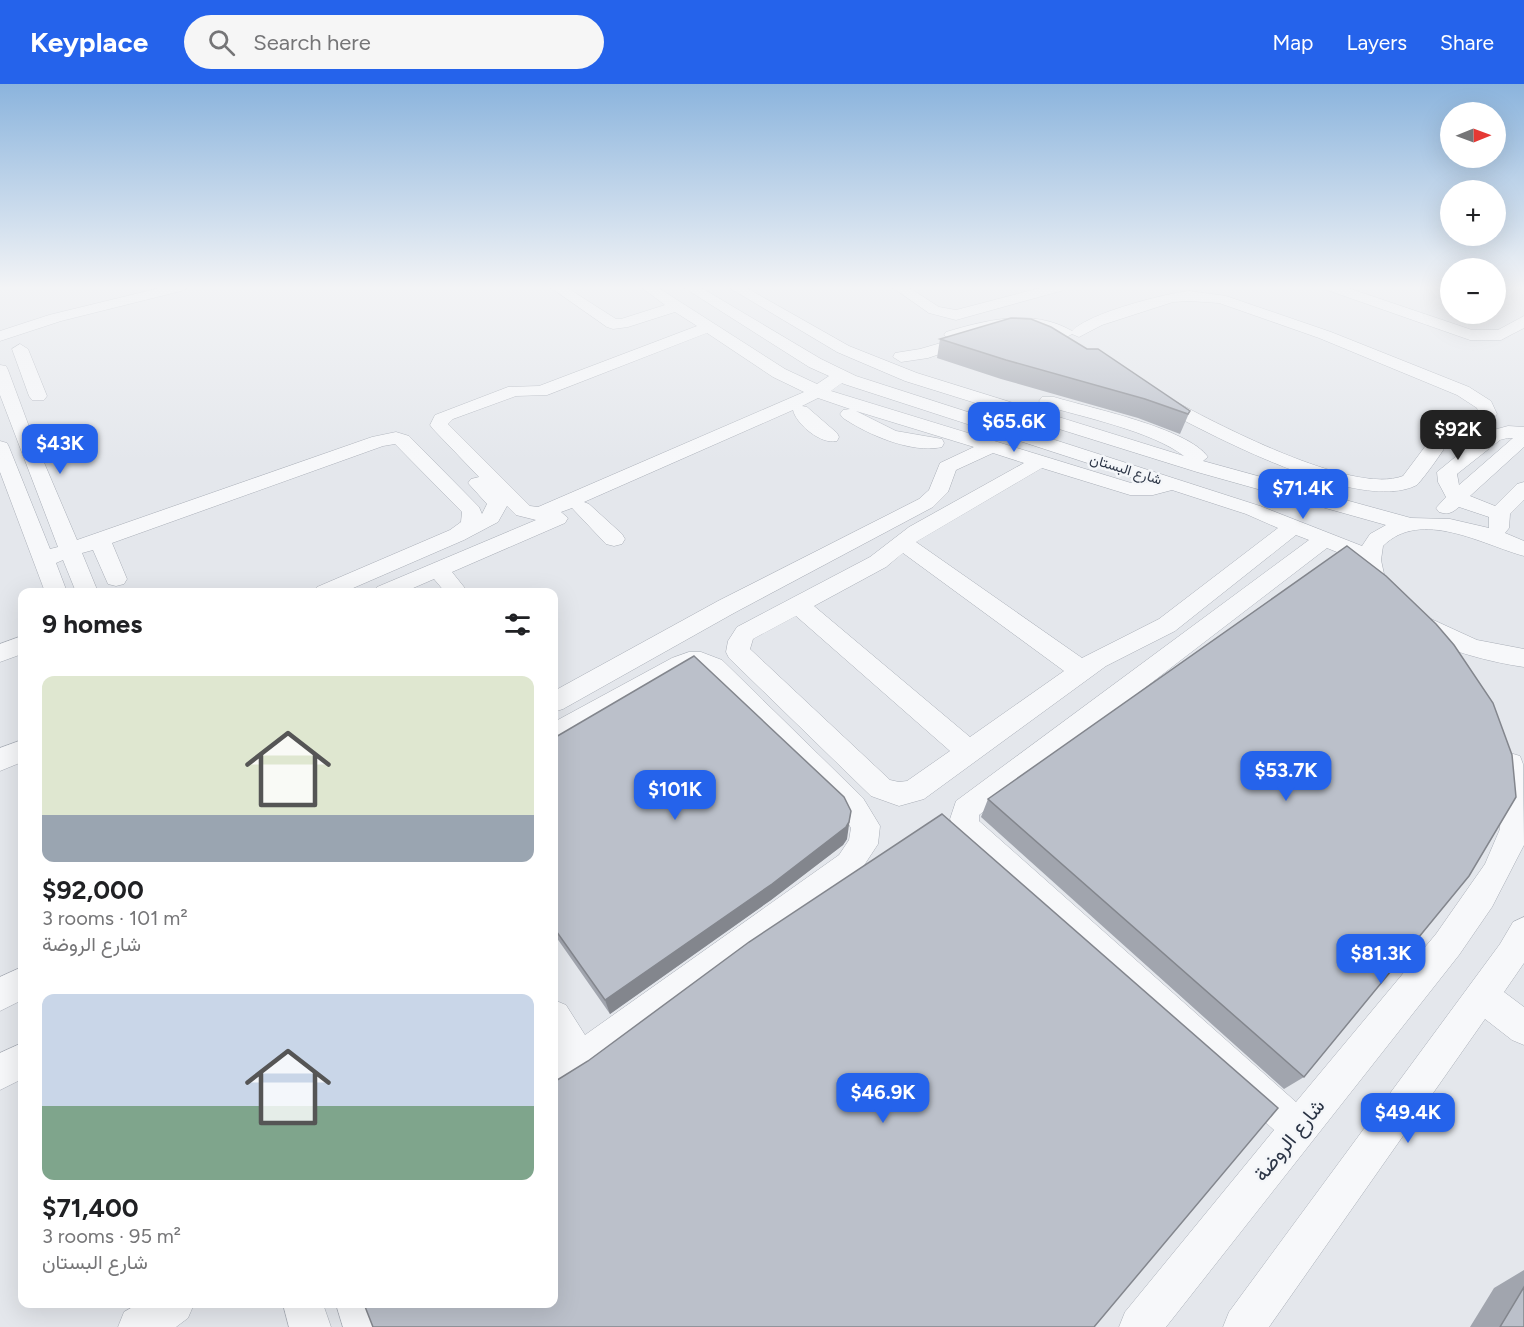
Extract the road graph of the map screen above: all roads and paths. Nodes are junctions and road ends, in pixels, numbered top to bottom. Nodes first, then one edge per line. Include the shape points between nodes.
1 (640, 345) edge
2 (661, 345) edge
3 (722, 345) edge
4 (733, 345) edge
5 (788, 345) edge
6 (837, 345) edge
7 (873, 345) edge
8 (928, 345) edge
9 (952, 345) edge
10 (1349, 345) edge
11 (20, 349) dead end
12 (934, 350) junction
13 (621, 351) dead end
14 (896, 355) junction
15 (939, 367) dead end
16 (842, 376) junction
17 (3, 378) edge
18 (31, 378) junction
19 (38, 396) dead end
20 (827, 396) junction
21 (800, 406) junction
22 (756, 428) dead end
23 (22, 432) junction
24 (1524, 433) edge
25 (830, 437) dead end
26 (0, 438) edge
27 (1524, 438) edge
28 (380, 441) junction
29 (1446, 441) junction
30 (992, 442) junction
31 (0, 447) edge
32 (448, 452) dead end
33 (1471, 452) junction
34 (1254, 460) junction
35 (300, 461) dead end
36 (1039, 462) junction
37 (1201, 463) junction
38 (476, 480) dead end
39 (6, 483) edge
40 (1172, 483) junction
41 (1524, 488) edge
42 (1280, 490) junction
43 (10, 497) edge
44 (1458, 497) junction
45 (1318, 500) junction
46 (175, 504) dead end
47 (582, 508) junction
48 (1253, 510) junction
49 (1500, 513) junction
50 (1416, 525) junction
51 (1294, 526) junction
52 (458, 534) junction
53 (1326, 538) junction
54 (104, 539) junction
55 (614, 539) dead end
56 (67, 542) junction
57 (904, 544) junction
58 (1515, 545) edge
59 (41, 551) junction
60 (1369, 557) junction
61 (438, 569) junction
62 (116, 579) dead end
63 (387, 584) edge
64 (55, 588) edge
65 (85, 588) edge
66 (334, 588) edge
67 (455, 588) edge
68 (1383, 591) edge
69 (798, 605) junction
70 (18, 638) edge
71 (0, 645) edge
72 (18, 646) edge
73 (0, 653) edge
74 (1524, 658) edge
75 (1082, 671) junction
76 (1467, 677) edge
77 (558, 700) edge
78 (1499, 731) edge
79 (558, 732) edge
80 (969, 751) junction
81 (18, 753) edge
82 (0, 760) edge
83 (1524, 932) edge
84 (18, 985) edge
85 (0, 995) edge
86 (1481, 996) junction
87 (1524, 1028) edge
88 (558, 1033) edge
89 (18, 1062) edge
90 (567, 1069) edge
91 (0, 1073) edge
92 (1298, 1128) junction
93 (168, 1308) edge
94 (304, 1308) edge
95 (357, 1308) edge
96 (139, 1327) edge
97 (310, 1327) edge
98 (364, 1327) edge
99 (1140, 1327) edge
100 (1244, 1327) edge

1 - 13 street
2 - 21 street via 541,391 514,391 447,414 440,425 523,511 540,514
3 - 21 street via 745,368
4 - 20 street
5 - 16 street, شارع البستان
6 - 37 street, شارع البستان via 892,371
7 - 14 street
8 - 14 street
9 - 12 street
10 - 29 street via 1472,395 1485,405 1485,418
11 - 18 street
12 - 14 street
12 - 15 street via 933,359
14 - 37 street via 1161,435 1179,443
16 - 20 street
16 - 30 street, شارع البستان
17 - 18 street
17 - 23 street
18 - 19 street
20 - 21 street
20 - 22 street
20 - 30 street via 881,433 926,443
21 - 25 street via 814,425
21 - 47 street
23 - 26 street
23 - 56 street
24 - 33 street via 1500,434
27 - 44 street
28 - 32 street via 426,432
28 - 35 street via 350,443
28 - 52 street via 396,438 407,443 472,512 471,524
28 - 54 street
29 - 33 street
29 - 34 street via 1424,457 1411,480 1391,486 1364,485 1292,462 1144,395 1205,437
30 - 36 street
30 - 40 street, شارع البستان
30 - 77 street via 970,464 943,480 938,492 926,503
31 - 39 street
33 - 44 street via 1447,472 1448,482
34 - 37 street
34 - 45 street via 1281,472
36 - 40 street via 1130,489 1154,489
36 - 57 street via 916,532
37 - 42 street, شارع البستان
38 - 52 street via 497,507 491,518
39 - 43 street
40 - 48 street, شارع البستان
41 - 49 street
42 - 45 street, شارع البستان
42 - 48 street via 1290,501 1289,507
43 - 59 street
44 - 49 street via 1473,506
44 - 50 street
45 - 50 street, شارع البستان
46 - 54 street via 124,523
47 - 55 street
47 - 61 street
48 - 51 street, شارع البستان
49 - 58 street via 1498,523
50 - 58 street via 1461,528
50 - 60 street via 1382,536
51 - 53 street, شارع البستان
51 - 75 street via 1167,625
52 - 63 street via 440,554
52 - 66 street
53 - 60 street, شارع البستان
53 - 92 street via 966,808 964,819 968,829
54 - 56 street
54 - 62 street
56 - 59 street
56 - 65 street
57 - 69 street
57 - 75 street
59 - 64 street
60 - 68 street
61 - 63 street
61 - 67 street
69 - 80 street
69 - 80 street via 745,633 738,652 881,788 899,794 914,791
70 - 71 street
72 - 73 street
74 - 76 street via 1465,645 1405,612
75 - 80 street
78 - 92 street, شارع الروضة via 1515,798 1515,823 1509,847 1462,923
79 - 90 street via 681,664 704,662 713,666 853,806 866,826 863,844 849,864
81 - 82 street
83 - 86 street
84 - 85 street
86 - 87 street
86 - 100 street
88 - 90 street
89 - 91 street
92 - 99 street, شارع الروضة
93 - 96 street
94 - 97 street
95 - 98 street

